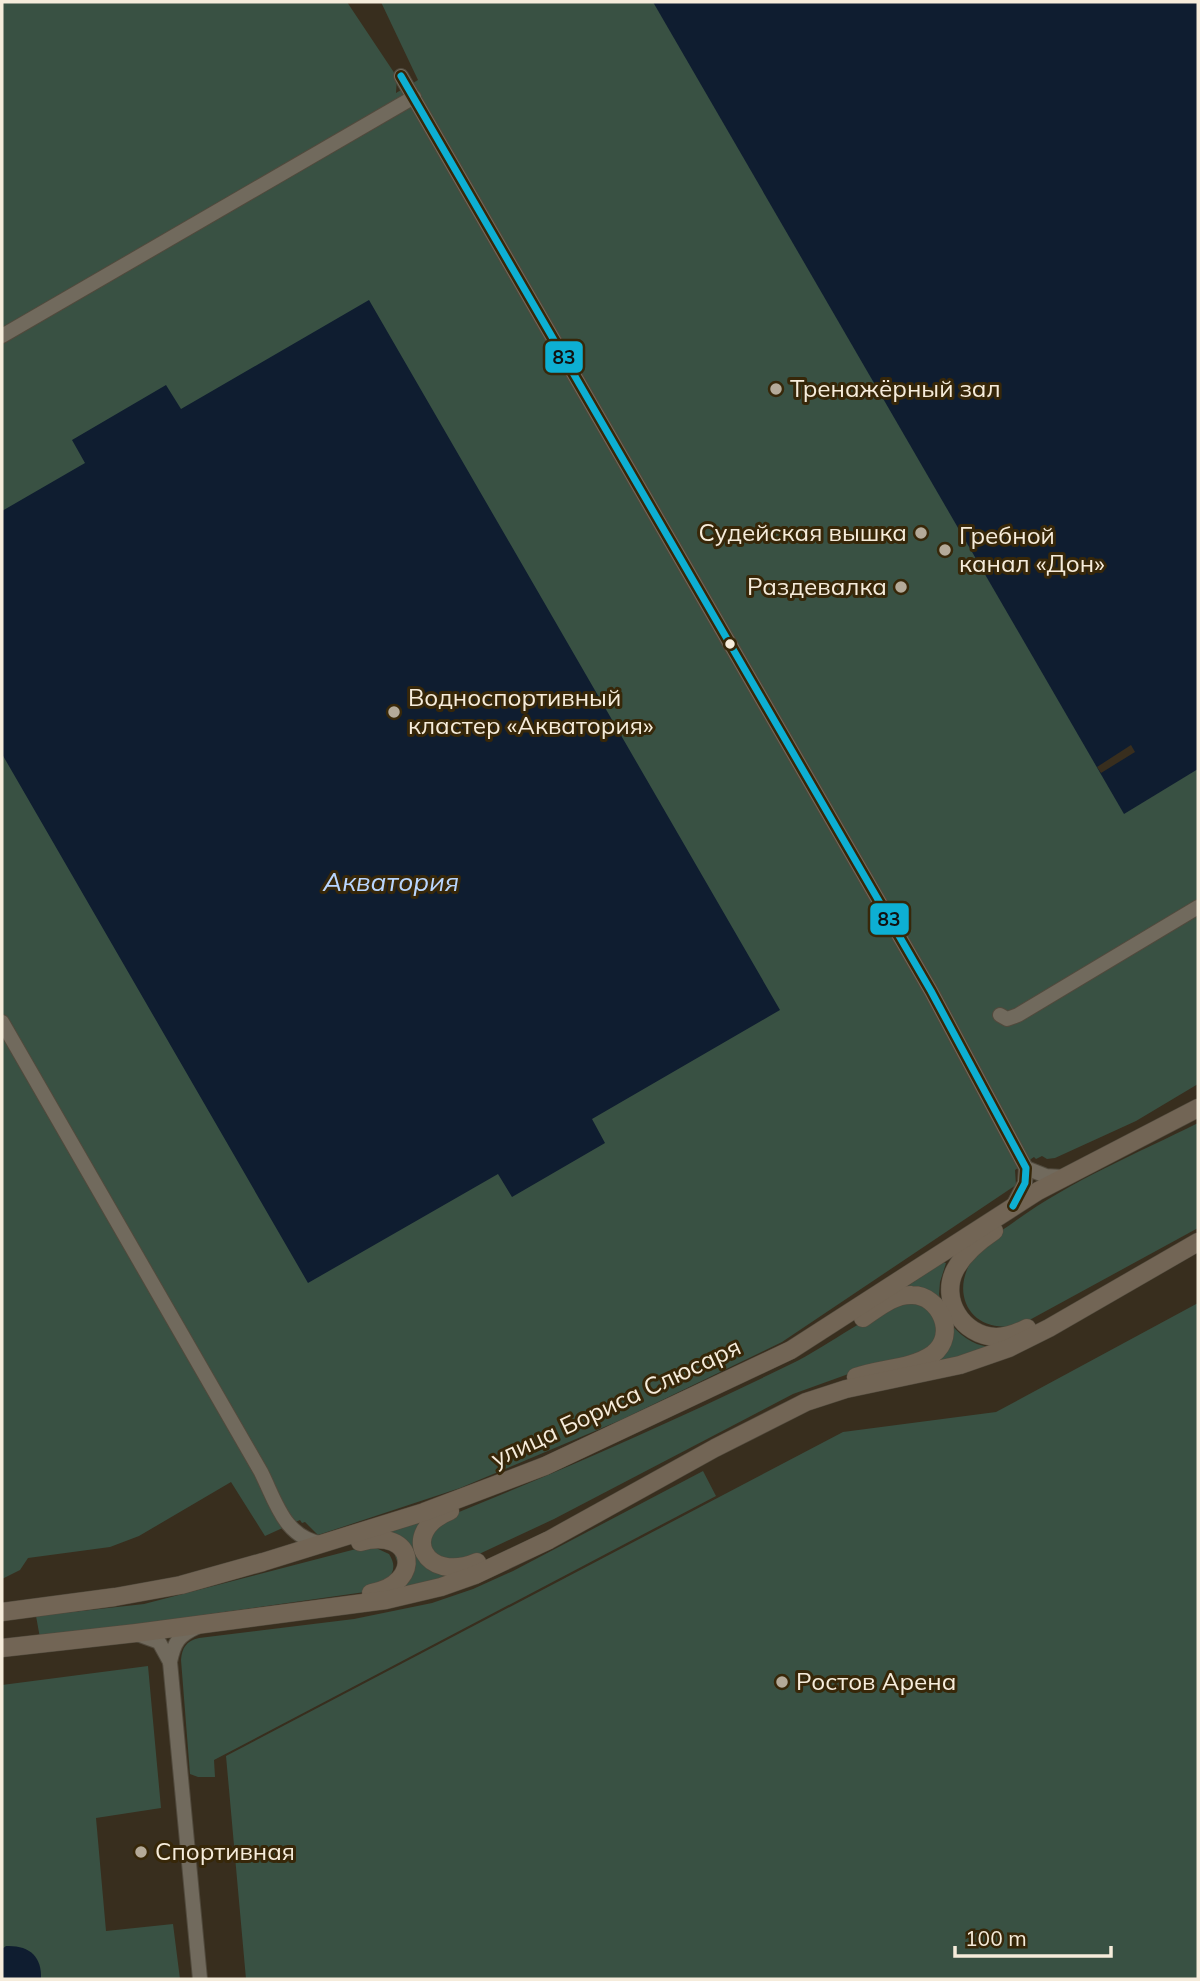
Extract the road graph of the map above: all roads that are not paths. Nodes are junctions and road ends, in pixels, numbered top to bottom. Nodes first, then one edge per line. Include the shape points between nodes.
1 (401, 76) dead end
2 (414, 97) junction
3 (2, 336) edge
4 (1198, 907) edge
5 (1000, 1015) dead end
6 (2, 1022) edge
7 (1198, 1108) edge
8 (1026, 1168) junction
9 (1063, 1177) junction
10 (1038, 1191) junction
11 (1013, 1206) junction
12 (1198, 1242) edge
13 (1108, 1293) junction
14 (791, 1350) junction
15 (806, 1402) junction
16 (500, 1484) junction
17 (290, 1528) junction
18 (549, 1540) junction
19 (316, 1547) junction
20 (272, 1560) junction
21 (316, 1608) junction
22 (2, 1612) edge
23 (211, 1622) junction
24 (136, 1633) junction
25 (2, 1648) edge
26 (170, 1662) junction
27 (200, 1979) edge

1 - 2 street
2 - 3 street
2 - 8 street via 931,991
4 - 5 street via 1018,1015 1007,1019
6 - 17 street
7 - 9 main road, улица Бориса Слюсаря
8 - 9 street
8 - 11 street via 1026,1184
9 - 10 main road, улица Бориса Слюсаря
10 - 11 main road, улица Бориса Слюсаря
10 - 13 main road via 1038,1199 979,1241 955,1269 950,1295 960,1320 982,1335 1012,1335 1097,1291
11 - 14 main road, улица Бориса Слюсаря
12 - 13 main road
13 - 15 main road via 986,1357
14 - 15 main road via 838,1334 903,1295 923,1297 936,1306 945,1325 933,1354 854,1377
14 - 16 main road, улица Бориса Слюсаря
15 - 18 main road
16 - 18 main road via 494,1493 426,1526 423,1548 431,1562 458,1568 534,1536
16 - 19 main road, улица Бориса Слюсаря
17 - 19 street
17 - 20 street
18 - 21 main road via 441,1587 386,1600
19 - 20 main road, улица Бориса Слюсаря
19 - 21 main road via 323,1552 380,1538 398,1544 406,1560 403,1576 388,1589 326,1600
20 - 22 main road, улица Бориса Слюсаря via 181,1584
21 - 23 main road
23 - 24 main road
23 - 26 street via 182,1634 175,1641
24 - 25 main road
24 - 26 street via 159,1642
26 - 27 street

